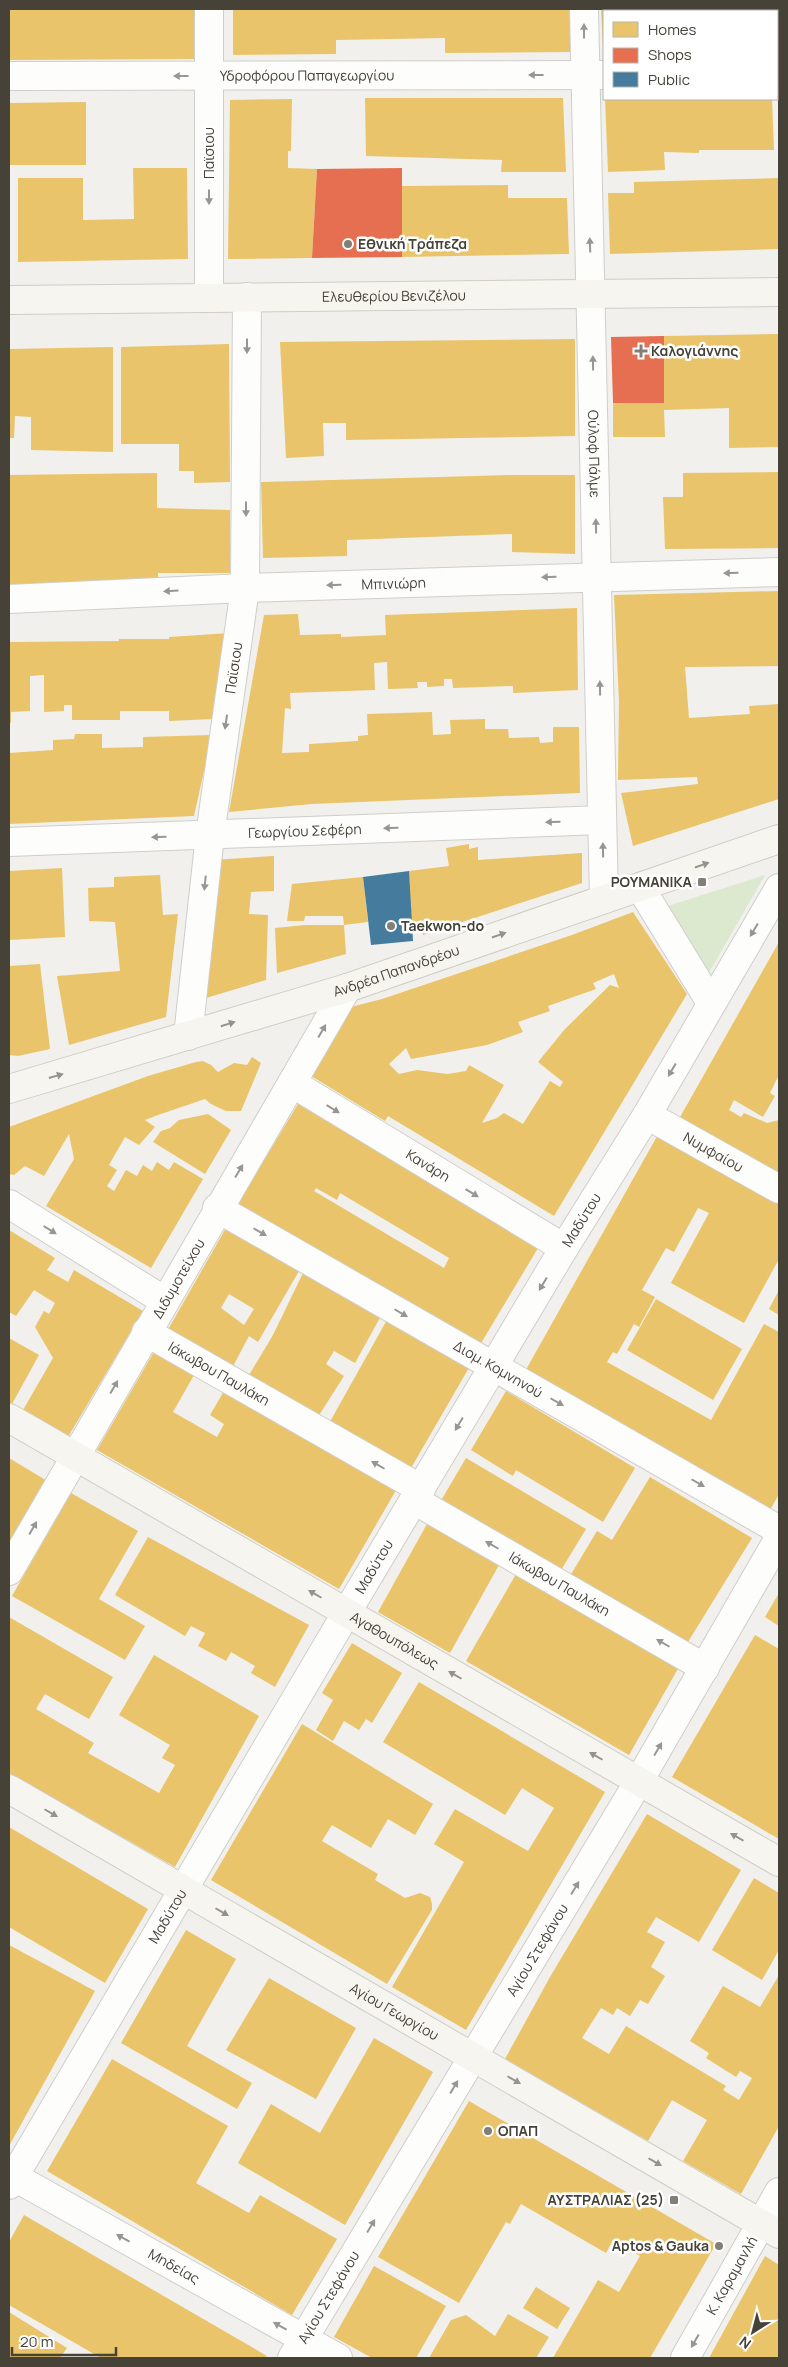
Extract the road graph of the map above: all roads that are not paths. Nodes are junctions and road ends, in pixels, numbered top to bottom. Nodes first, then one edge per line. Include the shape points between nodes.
1 (208, 9) edge
2 (584, 9) edge
3 (594, 75) edge
4 (9, 76) edge
5 (209, 76) junction
6 (779, 292) edge
7 (592, 294) junction
8 (209, 298) junction
9 (248, 298) junction
10 (9, 300) edge
11 (779, 572) edge
12 (597, 576) junction
13 (245, 588) junction
14 (9, 599) edge
15 (602, 820) junction
16 (210, 835) junction
17 (779, 840) edge
18 (9, 842) edge
19 (640, 886) junction
20 (779, 888) edge
21 (604, 899) junction
22 (347, 988) junction
23 (711, 1003) junction
24 (188, 1036) junction
25 (292, 1084) junction
26 (9, 1089) edge
27 (647, 1115) junction
28 (779, 1190) edge
29 (9, 1204) edge
30 (217, 1208) junction
31 (564, 1248) junction
32 (165, 1300) junction
33 (146, 1332) junction
34 (494, 1366) junction
35 (9, 1418) edge
36 (74, 1456) junction
37 (417, 1494) junction
38 (779, 1530) edge
39 (779, 1538) edge
40 (9, 1571) edge
41 (347, 1612) junction
42 (705, 1668) junction
43 (639, 1781) junction
44 (9, 1789) edge
45 (779, 1862) edge
46 (184, 1890) junction
47 (474, 2057) junction
48 (10, 2178) edge
49 (779, 2192) edge
50 (770, 2228) edge
51 (298, 2349) edge
52 (338, 2358) edge
53 (685, 2358) edge

1 - 5 street, Παϊσιου
3 -> 2 street, Ούλοφ Πάλμε
3 -> 5 street, Υδροφόρου Παπαγεωργίου
7 -> 3 street, Ούλοφ Πάλμε
5 -> 4 street, Υδροφόρου Παπαγεωργίου
5 -> 8 street, Παϊσιου
6 - 7 street, Ελευθερίου Βενιζέλου
7 - 9 street, Ελευθερίου Βενιζέλου
12 -> 7 street, Ούλοφ Πάλμε
8 - 9 street, Ελευθερίου Βενιζέλου
8 - 10 street, Ελευθερίου Βενιζέλου
9 -> 13 street, Παϊσιου
11 -> 12 street, Μπινιώρη
12 -> 13 street, Μπινιώρη
15 -> 12 street, Ούλοφ Πάλμε
13 -> 14 street, Μπινιώρη
13 -> 16 street, Παϊσιου
15 -> 16 street, Γεωργίου Σεφέρη
21 -> 15 street, Ούλοφ Πάλμε
16 -> 18 street, Γεωργίου Σεφέρη
16 -> 24 street, Παϊσιου
19 -> 17 street, Ανδρέα Παπανδρέου
19 - 21 street, Ανδρέα Παπανδρέου
19 - 23 street
20 -> 23 street, Μαδύτου
22 -> 21 street, Ανδρέα Παπανδρέου
24 -> 22 street, Ανδρέα Παπανδρέου
25 -> 22 street, Διδυμοτείχου
23 -> 27 street, Μαδύτου
26 -> 24 street, Ανδρέα Παπανδρέου
30 -> 25 street, Διδυμοτείχου
25 -> 31 street, Κανάρη
27 - 28 street, Νυμφαίου
27 - 31 street, Μαδύτου
29 -> 32 street
30 - 32 street, Διδυμοτείχου
30 -> 34 street, Διομ. Κομνηνού
31 -> 34 street, Μαδύτου
32 - 33 street, Διδυμοτείχου
36 -> 33 street, Διδυμοτείχου
37 -> 33 street, Ιάκωβου Παυλάκη
34 -> 37 street, Μαδύτου
34 -> 38 street, Διομ. Κομνηνού
35 - 36 street, Αγαθουπόλεως
40 -> 36 street, Διδυμοτείχου
41 -> 36 street, Αγαθουπόλεως
37 - 41 street, Μαδύτου
42 -> 37 street, Ιάκωβου Παυλάκη
39 - 42 street, Αγίου Στεφάνου
43 -> 41 street, Αγαθουπόλεως
41 - 46 street, Μαδύτου
43 -> 42 street, Αγίου Στεφάνου
45 -> 43 street, Αγαθουπόλεως
47 -> 43 street, Αγίου Στεφάνου
44 -> 46 street, Αγίου Γεωργίου
46 -> 47 street, Αγίου Γεωργίου
46 - 48 street, Μαδύτου
47 -> 50 street, Αγίου Γεωργίου
51 -> 47 street, Αγίου Στεφάνου
51 -> 48 street, Μηδείας
49 - 50 street, Κ. Καραμανλή
50 -> 53 street, Κ. Καραμανλή
51 - 52 street, Μηδείας

